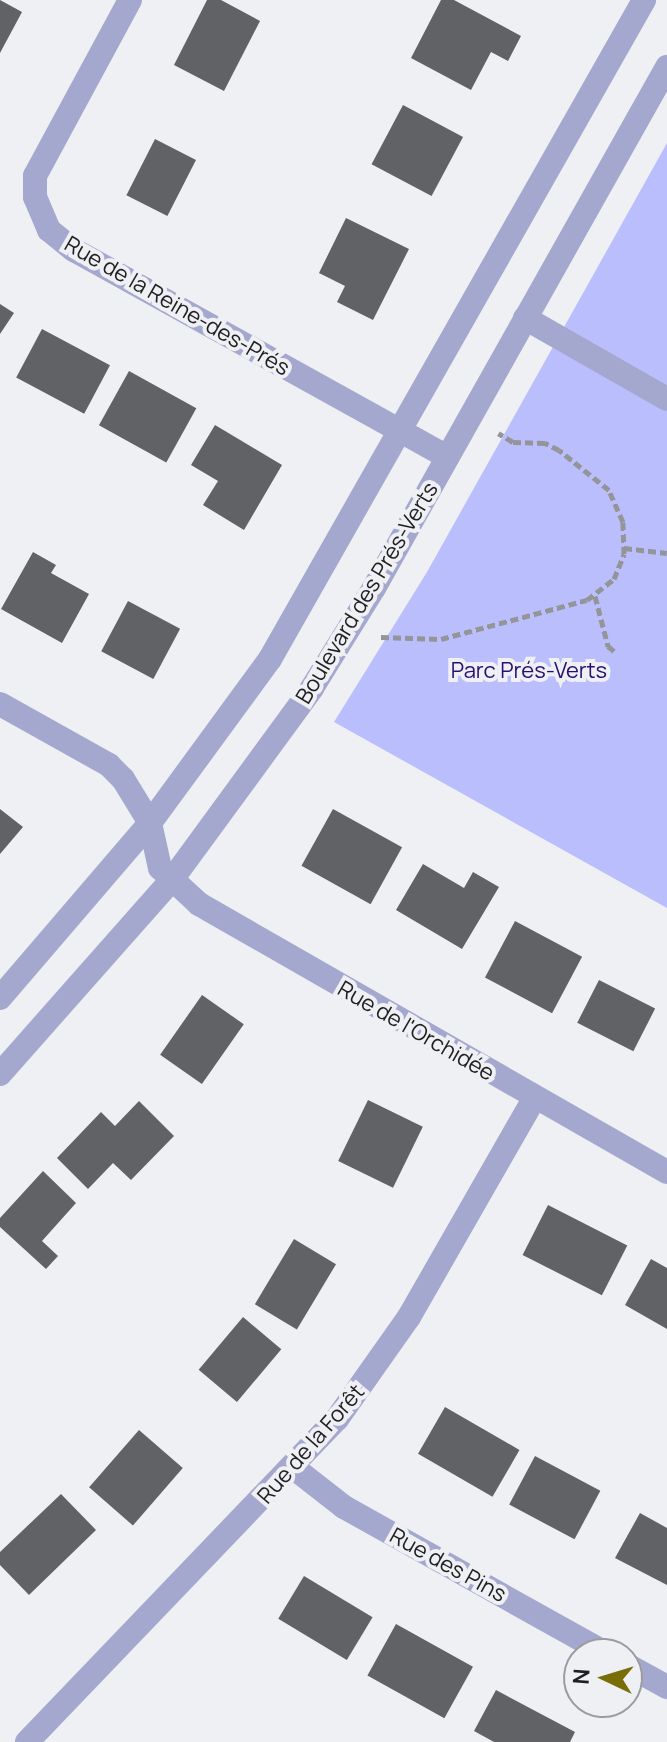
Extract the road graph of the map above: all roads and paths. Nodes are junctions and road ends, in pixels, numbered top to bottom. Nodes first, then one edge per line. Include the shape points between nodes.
1 (130, 0) edge
2 (644, 0) edge
3 (667, 67) edge
4 (525, 318) junction
5 (667, 399) edge
6 (402, 431) junction
7 (498, 433) dead end
8 (448, 457) junction
9 (624, 548) junction
10 (667, 553) edge
11 (595, 596) junction
12 (381, 637) dead end
13 (614, 651) dead end
14 (0, 704) edge
15 (150, 823) junction
16 (171, 881) junction
17 (0, 998) edge
18 (0, 1074) edge
19 (534, 1099) junction
20 (667, 1172) edge
21 (294, 1468) junction
22 (578, 1638) edge
23 (643, 1674) edge
24 (667, 1687) edge
25 (27, 1742) edge

1 - 6 street, Rue de la Reine-des-Prés via 35,176 35,197 49,230 74,250
2 - 6 street
3 - 4 street, Boulevard des Prés-Verts
4 - 5 street
4 - 8 street, Boulevard des Prés-Verts
6 - 8 street, Rue de la Reine-des-Prés
6 - 15 street via 270,659
7 - 9 path via 513,442 545,443 596,475 617,502
8 - 16 street, Boulevard des Prés-Verts via 312,688
9 - 10 path
9 - 11 path via 614,579
11 - 12 path via 441,639
11 - 13 path via 608,646
14 - 15 street via 109,765
15 - 16 street via 155,855
15 - 17 street
16 - 18 street, Boulevard des Prés-Verts
16 - 19 street, Rue de l'Orchidée via 224,920
19 - 20 street, Rue de l'Orchidée
19 - 21 street, Rue de la Forêt via 409,1317 337,1419
21 - 22 street, Rue des Pins via 344,1507
21 - 25 street, Rue de la Forêt
23 - 24 street

